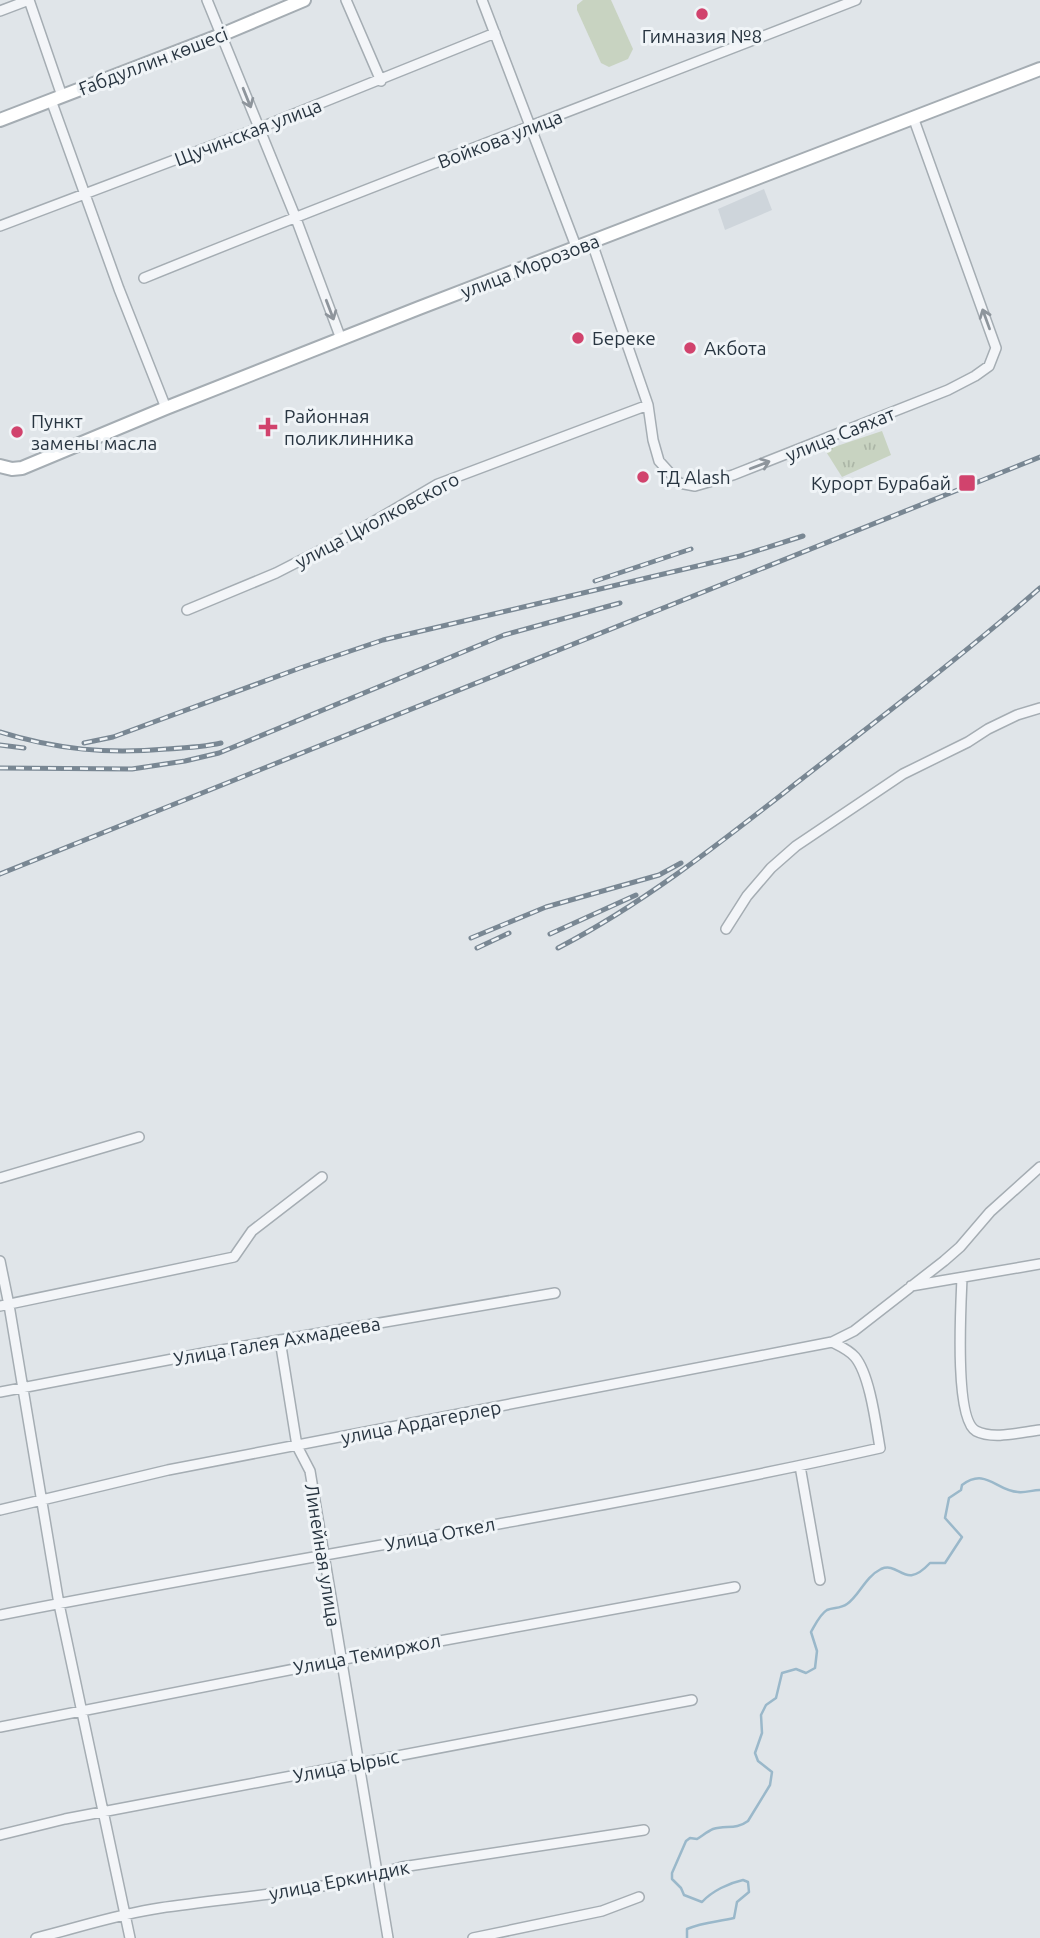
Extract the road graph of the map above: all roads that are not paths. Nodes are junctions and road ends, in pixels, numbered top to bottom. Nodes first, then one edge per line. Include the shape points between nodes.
1 (29, 0) edge
2 (207, 0) edge
3 (304, 0) edge
4 (346, 0) edge
5 (482, 0) edge
6 (856, 0) edge
7 (0, 11) edge
8 (495, 33) junction
9 (221, 35) junction
10 (1040, 69) edge
11 (381, 81) junction
12 (56, 98) junction
13 (913, 117) junction
14 (0, 120) edge
15 (531, 127) junction
16 (259, 128) junction
17 (85, 194) junction
18 (295, 216) junction
19 (0, 226) edge
20 (592, 243) junction
21 (577, 248) junction
22 (144, 278) dead end
23 (341, 339) junction
24 (648, 405) junction
25 (166, 408) junction
26 (0, 466) edge
27 (187, 610) dead end
28 (1040, 708) edge
29 (726, 929) dead end
30 (139, 1137) dead end
31 (1040, 1167) edge
32 (322, 1177) dead end
33 (0, 1178) edge
34 (0, 1261) edge
35 (1040, 1264) edge
36 (962, 1278) junction
37 (909, 1287) junction
38 (555, 1293) dead end
39 (5, 1306) edge
40 (280, 1340) junction
41 (832, 1342) junction
42 (22, 1388) junction
43 (0, 1392) edge
44 (1040, 1430) edge
45 (298, 1446) junction
46 (800, 1466) junction
47 (43, 1501) junction
48 (0, 1510) edge
49 (324, 1556) junction
50 (820, 1580) dead end
51 (735, 1587) dead end
52 (58, 1604) junction
53 (0, 1615) edge
54 (340, 1660) junction
55 (692, 1700) dead end
56 (82, 1711) junction
57 (0, 1727) edge
58 (358, 1764) junction
59 (104, 1812) junction
60 (644, 1830) dead end
61 (0, 1835) edge
62 (377, 1875) junction
63 (639, 1897) dead end
64 (125, 1915) junction
65 (36, 1938) edge
66 (130, 1938) edge
67 (388, 1938) edge
68 (473, 1938) edge

1 - 7 street
1 - 12 street
2 - 9 street
3 - 9 main road, Ғабдуллин көшесі
4 - 11 street
5 - 8 street
6 - 15 street, Войкова улица
8 - 11 street, Щучинская улица
8 - 15 street
9 - 12 main road, Ғабдуллин көшесі
9 -> 16 street
10 - 13 main road, улица Морозова
11 - 16 street, Щучинская улица
12 - 14 main road, Ғабдуллин көшесі
12 - 17 street
13 - 20 main road, улица Морозова
24 -> 13 street, улица Саяхат via 659,461 679,483 695,486 839,435 948,390 989,366 996,348
15 - 18 street, Войкова улица
15 - 21 street
16 - 17 street, Щучинская улица
16 - 18 street
17 - 19 street, Щучинская улица
17 - 25 street
18 - 22 street, Войкова улица
18 -> 23 street
20 - 21 main road, улица Морозова
20 - 24 street, улица Саяхат
21 - 23 main road, улица Морозова
23 - 25 main road, улица Морозова
24 - 27 street, улица Циолковского via 438,484 276,573
25 - 26 main road, улица Морозова via 22,468
28 - 29 street via 1017,715 903,774 796,846 747,895
30 - 33 street
31 - 37 street, улица Ардагерлер via 990,1212 960,1247
32 - 39 street via 252,1231 234,1257
34 - 39 street
35 - 36 street
36 - 37 street
36 - 44 street via 959,1363 968,1423 976,1432 993,1434
37 - 41 street, улица Ардагерлер
38 - 40 street, Улица Галея Ахмадеева
39 - 42 street
40 - 42 street, Улица Галея Ахмадеева
40 - 45 street, Линейная улица
41 - 45 street, улица Ардагерлер
41 - 46 street, Улица Откел via 858,1360 880,1448
42 - 43 street, Улица Галея Ахмадеева
42 - 47 street
45 - 47 street, улица Ардагерлер via 168,1470
45 - 49 street, Линейная улица via 310,1471
46 - 49 street, Улица Откел
46 - 50 street
47 - 48 street, улица Ардагерлер
47 - 52 street
49 - 52 street, Улица Откел
49 - 54 street, Линейная улица
51 - 54 street, Улица Темиржол
52 - 53 street, Улица Откел
52 - 56 street
54 - 56 street, Улица Темиржол
54 - 58 street, Линейная улица
55 - 58 street, Улица Ырыс
56 - 57 street, Улица Темиржол
56 - 59 street
58 - 59 street, Улица Ырыс
58 - 62 street, Линейная улица
59 - 61 street, Улица Ырыс
59 - 64 street
60 - 62 street, улица Еркиндик via 415,1865
62 - 64 street, улица Еркиндик
62 - 67 street, Линейная улица
63 - 68 street via 602,1911
64 - 65 street, улица Еркиндик
64 - 66 street

